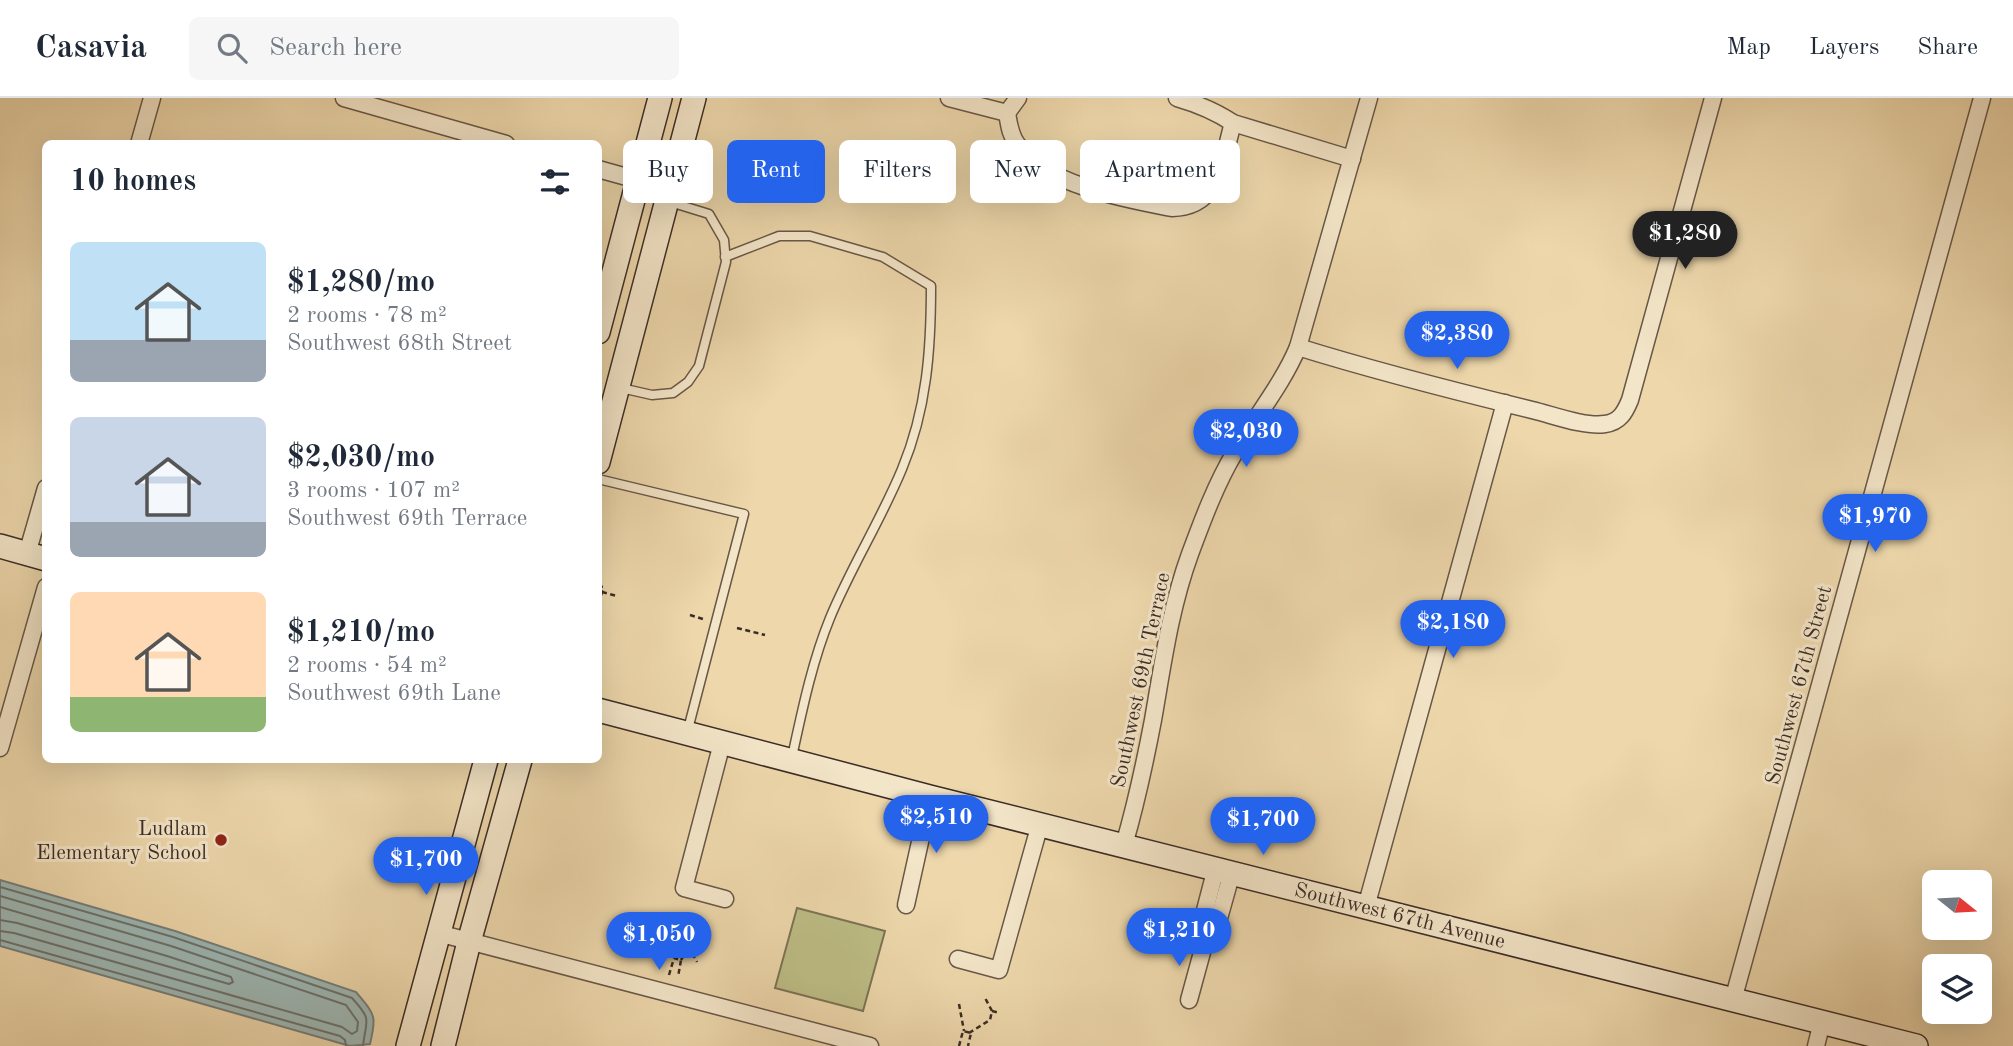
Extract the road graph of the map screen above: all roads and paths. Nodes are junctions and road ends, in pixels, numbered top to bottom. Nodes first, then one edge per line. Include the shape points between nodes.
1 (152, 98) edge
2 (344, 98) edge
3 (660, 98) edge
4 (694, 98) edge
5 (949, 98) edge
6 (1018, 98) edge
7 (1177, 98) edge
8 (1369, 98) edge
9 (1713, 98) edge
10 (1982, 98) edge
11 (1007, 113) junction
12 (1233, 123) junction
13 (140, 140) edge
14 (492, 140) edge
15 (649, 140) edge
16 (683, 140) edge
17 (1352, 159) junction
18 (602, 170) edge
19 (623, 176) edge
20 (632, 203) edge
21 (666, 203) edge
22 (685, 203) edge
23 (725, 257) junction
24 (602, 317) edge
25 (1298, 347) junction
26 (618, 387) junction
27 (1505, 403) junction
28 (602, 447) edge
29 (602, 480) edge
30 (42, 515) edge
31 (0, 546) edge
32 (36, 556) edge
33 (602, 587) edge
34 (602, 592) joint
35 (617, 596) dead end
36 (42, 613) edge
37 (690, 615) dead end
38 (706, 620) dead end
39 (737, 628) dead end
40 (765, 635) dead end
41 (602, 711) edge
42 (687, 733) junction
43 (722, 743) junction
44 (0, 747) edge
45 (791, 761) junction
46 (485, 763) edge
47 (519, 763) edge
48 (930, 797) junction
49 (1040, 824) junction
50 (1124, 845) junction
51 (1224, 870) junction
52 (725, 899) dead end
53 (906, 905) dead end
54 (1366, 906) junction
55 (694, 918) dead end
56 (438, 933) junction
57 (695, 935) junction
58 (705, 938) dead end
59 (470, 942) junction
60 (693, 942) junction
61 (958, 959) dead end
62 (681, 960) junction
63 (697, 962) dead end
64 (670, 975) dead end
65 (678, 977) dead end
66 (984, 996) dead end
67 (1189, 1000) dead end
68 (1733, 1000) junction
69 (959, 1004) dead end
70 (992, 1011) junction
71 (1000, 1013) dead end
72 (1822, 1022) junction
73 (964, 1031) junction
74 (969, 1032) junction
75 (408, 1046) edge
76 (443, 1046) edge
77 (870, 1046) edge
78 (958, 1046) edge
79 (968, 1046) edge
80 (1816, 1046) edge
81 (1916, 1046) edge

1 - 13 street
2 - 14 street
3 - 15 main road
4 - 16 main road
5 - 11 street
6 - 11 street
7 - 12 street
8 - 17 street, Southwest 69th Terrace
9 - 27 street via 1630,400 1621,416 1607,424 1592,424
10 - 68 street, Southwest 67th Street
11 - 12 street via 1015,142 1041,167 1079,185 1172,208 1198,203 1211,190
12 - 17 street
17 - 25 street, Southwest 69th Terrace
18 - 19 street
20 - 24 main road
21 - 26 main road
22 - 23 lane via 709,214 724,240
23 - 26 lane via 699,366 688,382 673,393 652,395
23 - 45 lane via 779,236 810,236 883,257 931,286 927,386 910,446 830,619
25 - 27 street
25 - 50 street, Southwest 69th Terrace via 1224,472 1190,556 1172,614
26 - 28 main road
27 - 54 street
29 - 42 lane via 744,514
30 - 32 street
31 - 32 main road
33 - 34 path
34 - 35 path
36 - 44 street
37 - 38 path
39 - 40 path
41 - 42 main road, Southwest 67th Avenue
42 - 43 main road, Southwest 67th Avenue
43 - 45 main road, Southwest 67th Avenue
43 - 52 street via 684,888
45 - 48 main road, Southwest 67th Avenue
46 - 56 main road
47 - 59 main road
48 - 49 main road, Southwest 67th Avenue
48 - 53 street
49 - 50 main road, Southwest 67th Avenue
49 - 61 street via 999,970
50 - 51 main road, Southwest 67th Avenue
51 - 54 main road, Southwest 67th Avenue
51 - 67 street via 1218,923 1204,946
54 - 68 main road, Southwest 67th Avenue
55 - 57 path
56 - 59 street
56 - 75 main road
57 - 58 path
57 - 60 path
59 - 76 main road
59 - 77 street
60 - 62 path
60 - 63 path
62 - 64 path via 674,958
62 - 65 path
66 - 70 path
68 - 72 main road, Southwest 67th Avenue
69 - 73 path
70 - 71 path
70 - 74 path via 990,1020
72 - 80 street
72 - 81 main road, Southwest 67th Avenue
73 - 74 path
73 - 78 path
74 - 79 path

